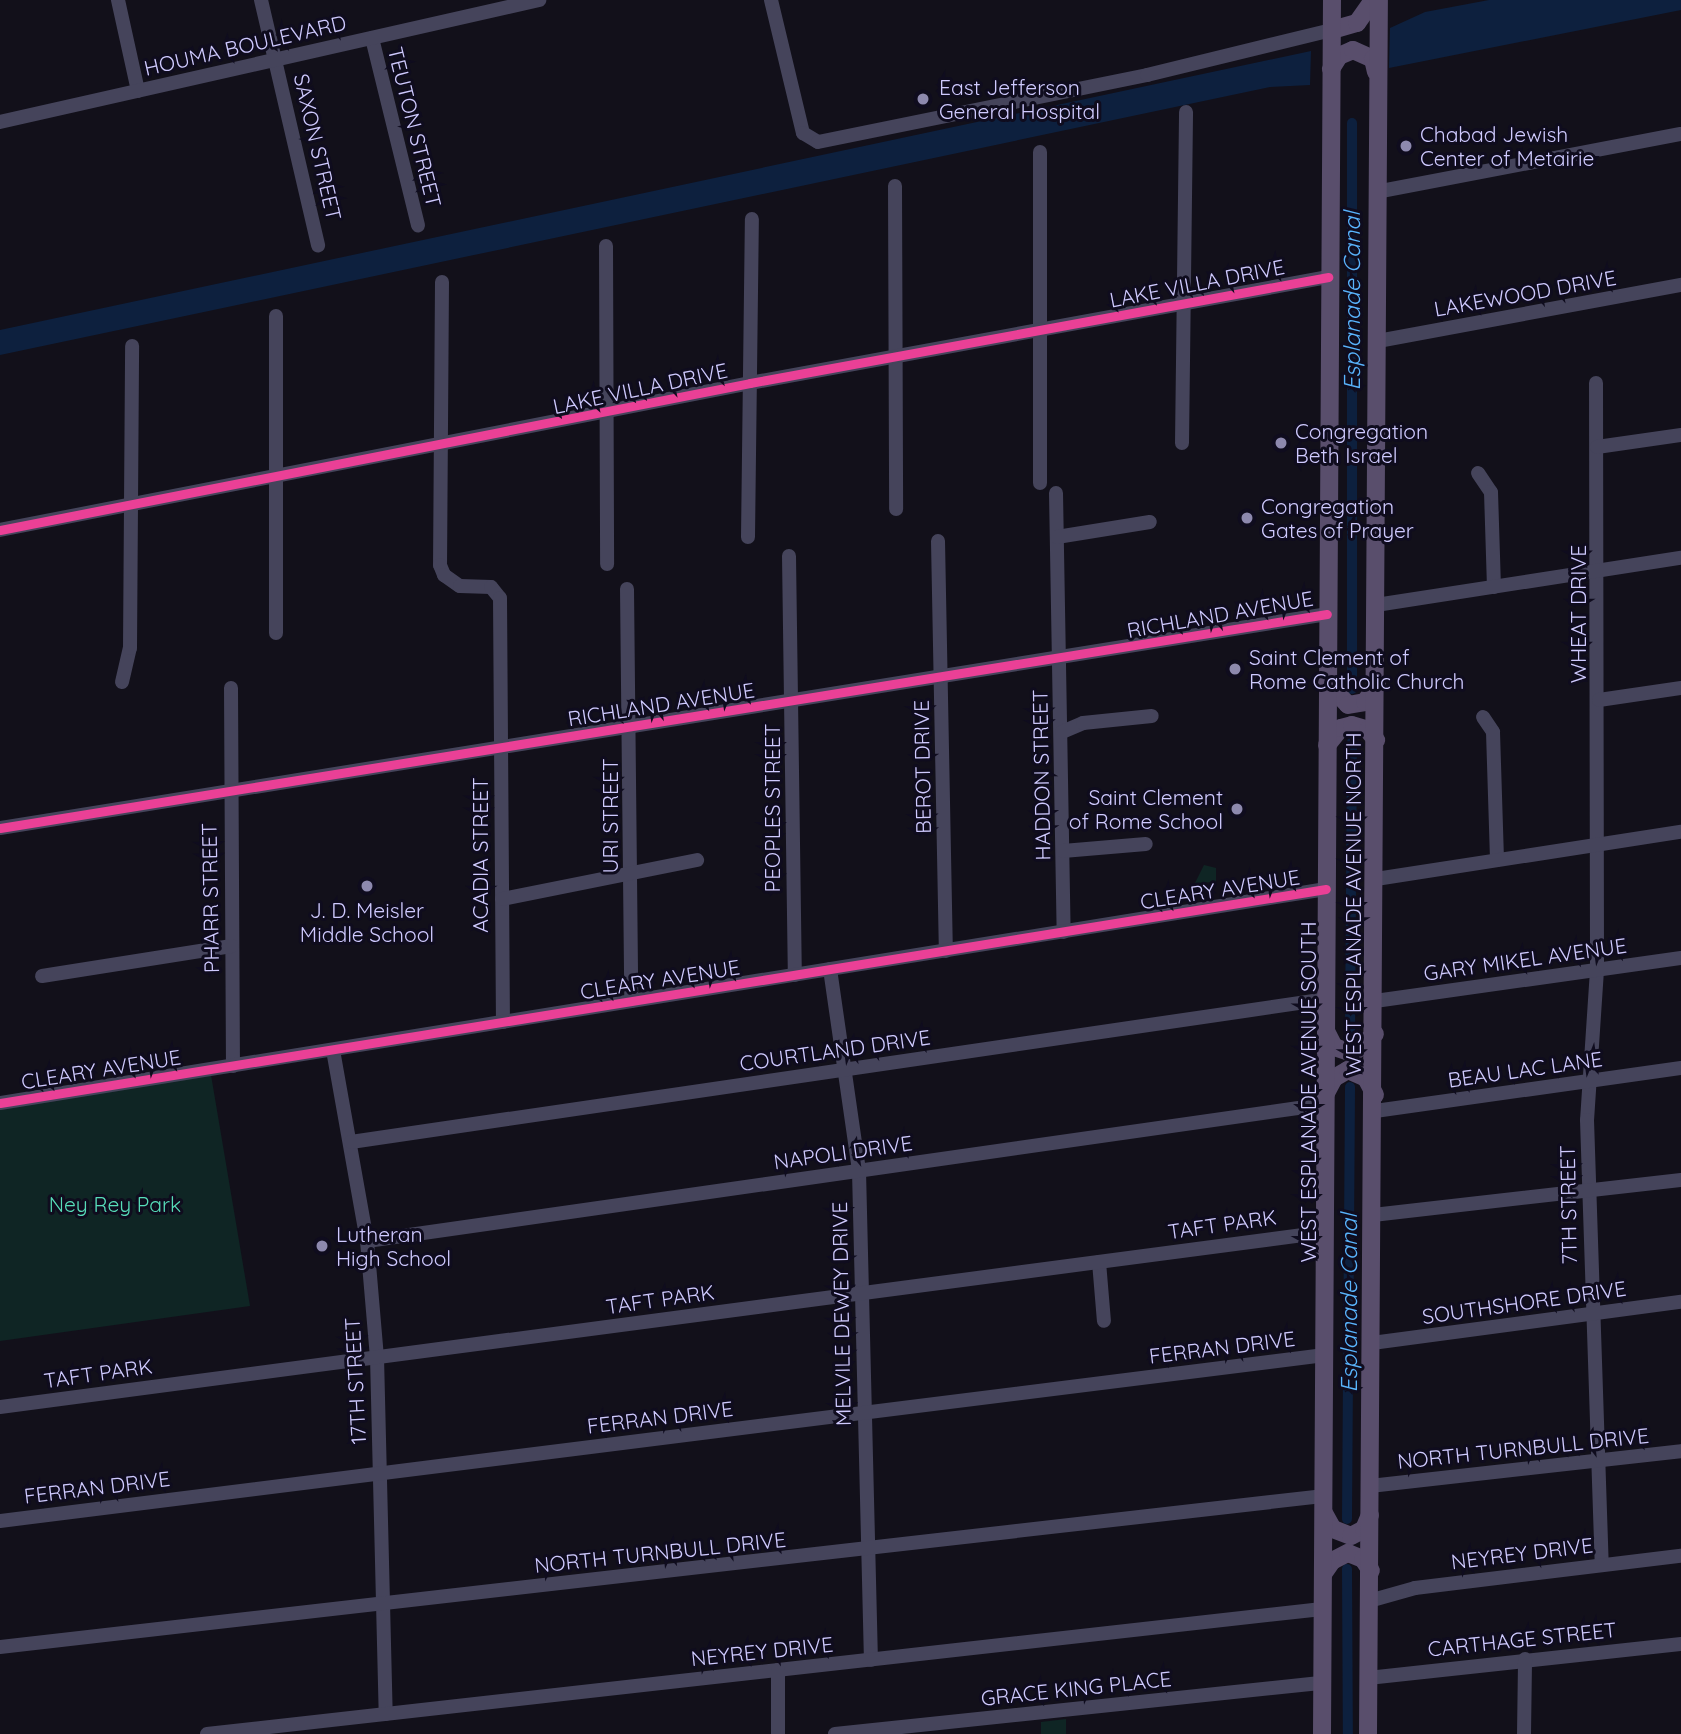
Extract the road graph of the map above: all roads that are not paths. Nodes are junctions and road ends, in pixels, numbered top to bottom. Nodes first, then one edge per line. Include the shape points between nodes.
1 (118, 0) edge
2 (261, 0) edge
3 (540, 0) edge
4 (771, 0) edge
5 (1332, 0) edge
6 (1373, 0) edge
7 (1379, 0) edge
8 (489, 6) edge
9 (1332, 30) junction
10 (372, 38) junction
11 (277, 60) junction
12 (1377, 75) junction
13 (1331, 76) junction
14 (138, 91) junction
15 (1186, 112) dead end
16 (0, 122) edge
17 (1681, 134) edge
18 (1040, 152) dead end
19 (895, 186) dead end
20 (1376, 192) junction
21 (752, 219) dead end
22 (418, 225) dead end
23 (318, 245) dead end
24 (606, 246) dead end
25 (1328, 276) junction
26 (442, 282) dead end
27 (1681, 285) edge
28 (1184, 302) junction
29 (276, 316) dead end
30 (1038, 331) junction
31 (1377, 341) junction
32 (132, 346) dead end
33 (896, 358) junction
34 (750, 383) junction
35 (1596, 383) dead end
36 (607, 414) junction
37 (1681, 435) edge
38 (1182, 443) dead end
39 (440, 445) junction
40 (1597, 447) junction
41 (1478, 473) dead end
42 (276, 477) junction
43 (1040, 483) dead end
44 (1056, 493) dead end
45 (131, 506) junction
46 (897, 509) dead end
47 (1150, 522) dead end
48 (0, 530) edge
49 (748, 537) dead end
50 (1056, 537) junction
51 (939, 541) dead end
52 (789, 556) dead end
53 (1681, 558) edge
54 (607, 564) dead end
55 (1599, 572) junction
56 (1494, 587) junction
57 (627, 589) dead end
58 (1376, 606) junction
59 (1327, 614) junction
60 (276, 633) dead end
61 (1061, 658) junction
62 (941, 677) junction
63 (122, 682) dead end
64 (1327, 683) junction
65 (1377, 684) junction
66 (231, 688) dead end
67 (1681, 688) edge
68 (1599, 700) junction
69 (793, 701) junction
70 (1152, 716) dead end
71 (1483, 716) dead end
72 (631, 727) junction
73 (1062, 732) junction
74 (1376, 740) junction
75 (1327, 745) junction
76 (500, 748) junction
77 (229, 790) junction
78 (0, 828) edge
79 (1681, 832) edge
80 (1146, 844) dead end
81 (1597, 845) junction
82 (1063, 851) junction
83 (698, 860) dead end
84 (1497, 860) junction
85 (631, 873) junction
86 (1376, 879) junction
87 (1326, 889) junction
88 (502, 899) junction
89 (1064, 932) junction
90 (232, 946) junction
91 (946, 951) junction
92 (1681, 958) edge
93 (830, 969) junction
94 (1597, 970) junction
95 (795, 975) junction
96 (42, 976) dead end
97 (1326, 999) junction
98 (1375, 1000) junction
99 (631, 1001) junction
100 (503, 1022) junction
101 (1326, 1031) junction
102 (1376, 1034) junction
103 (333, 1050) junction
104 (233, 1066) junction
105 (1681, 1068) edge
106 (846, 1069) junction
107 (1589, 1080) junction
108 (1326, 1098) junction
109 (0, 1103) edge
110 (1375, 1103) junction
111 (351, 1143) junction
112 (859, 1171) junction
113 (1681, 1181) edge
114 (1588, 1191) junction
115 (1373, 1215) junction
116 (1325, 1232) junction
117 (367, 1241) junction
118 (1099, 1262) junction
119 (860, 1293) junction
120 (1681, 1302) edge
121 (1591, 1314) junction
122 (1104, 1321) dead end
123 (1372, 1343) junction
124 (1325, 1355) junction
125 (377, 1357) junction
126 (0, 1407) edge
127 (864, 1412) junction
128 (1681, 1451) edge
129 (1597, 1461) junction
130 (380, 1473) junction
131 (1370, 1486) junction
132 (1324, 1505) junction
133 (1370, 1515) junction
134 (0, 1521) edge
135 (868, 1549) junction
136 (1681, 1556) edge
137 (1602, 1564) junction
138 (1371, 1571) junction
139 (1323, 1574) junction
140 (1369, 1601) junction
141 (381, 1605) junction
142 (1322, 1609) junction
143 (1681, 1644) edge
144 (0, 1647) edge
145 (1525, 1659) junction
146 (871, 1660) junction
147 (778, 1670) junction
148 (1368, 1678) junction
149 (1322, 1683) junction
150 (386, 1714) junction
151 (239, 1732) edge
152 (207, 1734) edge
153 (778, 1734) edge
154 (835, 1734) edge
155 (1322, 1734) edge
156 (1368, 1734) edge
157 (1524, 1734) edge

1 - 14 street
2 - 11 street, SAXON STREET
3 - 8 street, HOUMA BOULEVARD
4 - 9 street via 803,134 818,142 1147,75
5 - 9 main road, WEST ESPLANADE AVENUE SOUTH
6 - 9 main road via 1357,23
7 - 12 main road, WEST ESPLANADE AVENUE NORTH
8 - 10 street, HOUMA BOULEVARD
9 - 13 main road, WEST ESPLANADE AVENUE SOUTH
10 - 11 street, HOUMA BOULEVARD
10 - 22 street, TEUTON STREET
11 - 14 street, HOUMA BOULEVARD
11 - 23 street, SAXON STREET
12 - 13 main road via 1373,59 1359,50 1344,51
12 - 20 main road, WEST ESPLANADE AVENUE NORTH
13 - 25 main road, WEST ESPLANADE AVENUE SOUTH
14 - 16 street, HOUMA BOULEVARD
15 - 28 street
17 - 20 street
18 - 30 street
19 - 33 street
20 - 31 main road, WEST ESPLANADE AVENUE NORTH
21 - 34 street
24 - 36 street
25 - 28 street, LAKE VILLA DRIVE
25 - 59 main road, WEST ESPLANADE AVENUE SOUTH
26 - 39 street
27 - 31 street, LAKEWOOD DRIVE
28 - 30 street, LAKE VILLA DRIVE
28 - 38 street
29 - 42 street
30 - 33 street, LAKE VILLA DRIVE
30 - 43 street
31 - 58 main road, WEST ESPLANADE AVENUE NORTH
32 - 45 street
33 - 34 street, LAKE VILLA DRIVE
33 - 46 street
34 - 36 street, LAKE VILLA DRIVE
34 - 49 street
35 - 40 street, WHEAT DRIVE
36 - 39 street, LAKE VILLA DRIVE
36 - 54 street
37 - 40 street
39 - 42 street, LAKE VILLA DRIVE
39 - 76 street, ACADIA STREET via 440,565 444,575 460,586 495,590 500,603
40 - 55 street, WHEAT DRIVE
41 - 56 street via 1491,492
42 - 45 street, LAKE VILLA DRIVE
42 - 60 street
44 - 50 street, HADDON STREET
45 - 48 street, LAKE VILLA DRIVE
45 - 63 street via 130,648
47 - 50 street
50 - 61 street, HADDON STREET
51 - 62 street, BEROT DRIVE
52 - 69 street, PEOPLES STREET
53 - 55 street
55 - 56 street
55 - 68 street, WHEAT DRIVE
56 - 58 street
57 - 72 street, URI STREET
58 - 65 main road, WEST ESPLANADE AVENUE NORTH
59 - 61 street, RICHLAND AVENUE
59 - 64 main road, WEST ESPLANADE AVENUE SOUTH
61 - 62 street, RICHLAND AVENUE
61 - 73 street, HADDON STREET
62 - 69 street, RICHLAND AVENUE
62 - 91 street, BEROT DRIVE
64 - 65 main road via 1348,705 1365,702
64 - 75 main road, WEST ESPLANADE AVENUE SOUTH
65 - 74 main road, WEST ESPLANADE AVENUE NORTH
66 - 77 street, PHARR STREET
67 - 68 street
68 - 81 street, WHEAT DRIVE
69 - 72 street, RICHLAND AVENUE
69 - 95 street, PEOPLES STREET
70 - 73 street via 1083,723
71 - 84 street via 1493,732
72 - 76 street, RICHLAND AVENUE
72 - 85 street, URI STREET
73 - 82 street, HADDON STREET
74 - 75 main road via 1367,730 1352,725 1341,728
74 - 86 main road, WEST ESPLANADE AVENUE NORTH
75 - 87 main road, WEST ESPLANADE AVENUE SOUTH
76 - 77 street, RICHLAND AVENUE
76 - 88 street, ACADIA STREET
77 - 78 street, RICHLAND AVENUE
77 - 90 street, PHARR STREET
79 - 81 street
80 - 82 street
81 - 84 street
81 - 94 street, 7TH STREET
82 - 89 street, HADDON STREET
83 - 85 street
84 - 86 street
85 - 88 street
85 - 99 street, URI STREET
86 - 98 main road, WEST ESPLANADE AVENUE NORTH
87 - 89 street, CLEARY AVENUE
87 - 97 main road, WEST ESPLANADE AVENUE SOUTH
88 - 100 street, ACADIA STREET
89 - 91 street, CLEARY AVENUE
90 - 96 street
90 - 104 street, PHARR STREET
91 - 93 street, CLEARY AVENUE
92 - 94 street, GARY MIKEL AVENUE
93 - 95 street, CLEARY AVENUE
93 - 106 street, MELVILE DEWEY DRIVE
94 - 98 street, GARY MIKEL AVENUE
94 - 107 street, 7TH STREET
95 - 99 street, CLEARY AVENUE
97 - 101 main road, WEST ESPLANADE AVENUE SOUTH
97 - 106 street, COURTLAND DRIVE
98 - 102 main road, WEST ESPLANADE AVENUE NORTH
99 - 100 street, CLEARY AVENUE
100 - 103 street, CLEARY AVENUE
101 - 102 main road via 1334,1047 1353,1053
101 - 108 main road, WEST ESPLANADE AVENUE SOUTH
102 - 110 main road, WEST ESPLANADE AVENUE NORTH
103 - 104 street, CLEARY AVENUE
103 - 111 street, 17TH STREET
104 - 109 street, CLEARY AVENUE
105 - 107 street, BEAU LAC LANE
106 - 111 street, COURTLAND DRIVE
106 - 112 street, MELVILE DEWEY DRIVE
107 - 110 street, BEAU LAC LANE
107 - 114 street, 7TH STREET
108 - 110 main road via 1334,1078 1348,1070 1366,1078
108 - 112 street, NAPOLI DRIVE
108 - 116 main road, WEST ESPLANADE AVENUE SOUTH
110 - 115 main road, WEST ESPLANADE AVENUE NORTH
111 - 117 street, 17TH STREET
112 - 117 street, NAPOLI DRIVE
112 - 119 street, MELVILE DEWEY DRIVE
113 - 114 street
114 - 115 street
114 - 121 street, 7TH STREET
115 - 123 main road, WEST ESPLANADE AVENUE NORTH
116 - 118 street, TAFT PARK
116 - 124 main road, WEST ESPLANADE AVENUE SOUTH
117 - 125 street, 17TH STREET
118 - 119 street, TAFT PARK
118 - 122 street
119 - 125 street, TAFT PARK
119 - 127 street, MELVILE DEWEY DRIVE
120 - 121 street, SOUTHSHORE DRIVE
121 - 123 street, SOUTHSHORE DRIVE
121 - 129 street, 7TH STREET
123 - 131 main road, WEST ESPLANADE AVENUE NORTH
124 - 127 street, FERRAN DRIVE
124 - 132 main road, WEST ESPLANADE AVENUE SOUTH
125 - 126 street, TAFT PARK
125 - 130 street, 17TH STREET
127 - 130 street, FERRAN DRIVE
127 - 135 street, MELVILE DEWEY DRIVE
128 - 129 street, NORTH TURNBULL DRIVE
129 - 131 street, NORTH TURNBULL DRIVE
129 - 137 street, 7TH STREET
130 - 134 street, FERRAN DRIVE
130 - 141 street, 17TH STREET
131 - 133 main road, WEST ESPLANADE AVENUE NORTH
132 - 133 main road via 1333,1529 1351,1536 1364,1529
132 - 135 street, NORTH TURNBULL DRIVE
132 - 139 main road, WEST ESPLANADE AVENUE SOUTH
133 - 138 main road, WEST ESPLANADE AVENUE NORTH
135 - 141 street, NORTH TURNBULL DRIVE
135 - 146 street, MELVILE DEWEY DRIVE
136 - 137 street, NEYREY DRIVE
137 - 140 street, NEYREY DRIVE via 1415,1588
138 - 139 main road via 1363,1559 1348,1553 1332,1561
138 - 140 main road, WEST ESPLANADE AVENUE NORTH
139 - 142 main road, WEST ESPLANADE AVENUE SOUTH
140 - 148 main road, WEST ESPLANADE AVENUE NORTH
141 - 144 street, NORTH TURNBULL DRIVE
141 - 150 street, 17TH STREET
142 - 146 street, NEYREY DRIVE
142 - 149 main road, WEST ESPLANADE AVENUE SOUTH
143 - 145 street, CARTHAGE STREET
145 - 148 street, CARTHAGE STREET
145 - 157 street
146 - 147 street, NEYREY DRIVE
147 - 150 street, NEYREY DRIVE
147 - 153 street
148 - 156 main road, WEST ESPLANADE AVENUE NORTH
149 - 154 street, GRACE KING PLACE
149 - 155 main road, WEST ESPLANADE AVENUE SOUTH
150 - 151 street, NEYREY DRIVE
151 - 152 street, NEYREY DRIVE

